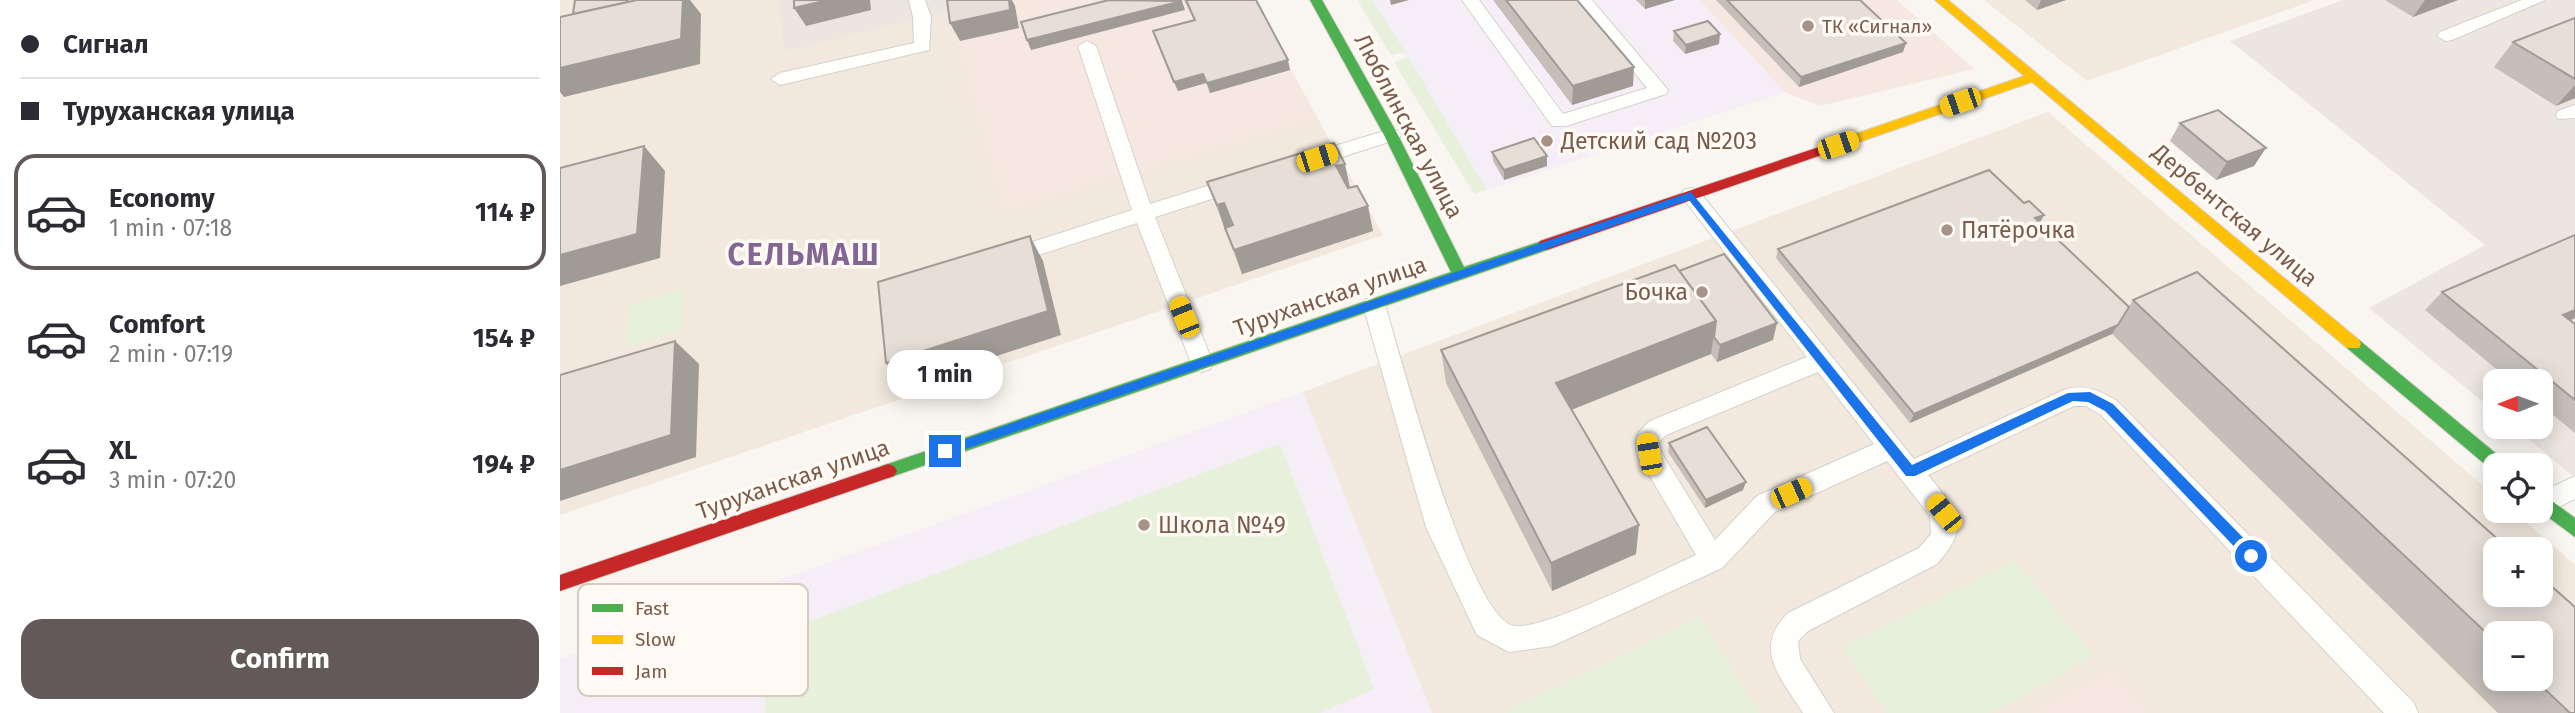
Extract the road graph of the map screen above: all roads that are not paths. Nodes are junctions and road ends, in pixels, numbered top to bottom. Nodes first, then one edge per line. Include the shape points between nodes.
1 (917, 0) edge
2 (1315, 0) edge
3 (1470, 0) edge
4 (1583, 0) edge
5 (1941, 0) edge
6 (2537, 0) edge
7 (2446, 36) dead end
8 (1087, 46) dead end
9 (2034, 77) junction
10 (780, 79) dead end
11 (1391, 135) junction
12 (1287, 167) edge
13 (1261, 176) edge
14 (1691, 195) junction
15 (1143, 213) junction
16 (993, 262) edge
17 (1460, 275) junction
18 (1374, 305) junction
19 (1821, 361) junction
20 (1202, 363) junction
21 (1891, 448) junction
22 (2483, 453) edge
23 (1910, 472) junction
24 (2575, 487) edge
25 (2553, 497) edge
26 (2553, 511) edge
27 (2575, 529) edge
28 (1713, 560) junction
29 (560, 583) edge
30 (1820, 713) edge
31 (2404, 713) edge

1 - 10 lane via 923,46
2 - 11 street, Люблинская улица
3 - 4 lane via 1559,122 1659,90
5 - 9 street, Дербентская улица
6 - 7 lane
8 - 15 lane
9 - 14 street, Туруханская улица
9 - 22 street, Дербентская улица
11 - 12 lane
11 - 17 street, Люблинская улица
13 - 15 lane
14 - 17 street, Туруханская улица
14 - 19 lane
15 - 16 lane
15 - 20 lane
17 - 18 street, Туруханская улица
18 - 20 street, Туруханская улица
18 - 28 lane via 1439,527 1488,626 1508,639 1542,637
19 - 21 lane
19 - 28 lane via 1658,428 1646,439 1649,454
20 - 29 street, Туруханская улица
21 - 23 lane
21 - 28 lane via 1766,504
23 - 30 lane via 1944,513 1944,538 1928,556 1798,622 1784,636 1787,663
23 - 31 lane via 2072,397 2090,397 2109,408
24 - 25 lane
26 - 27 street

